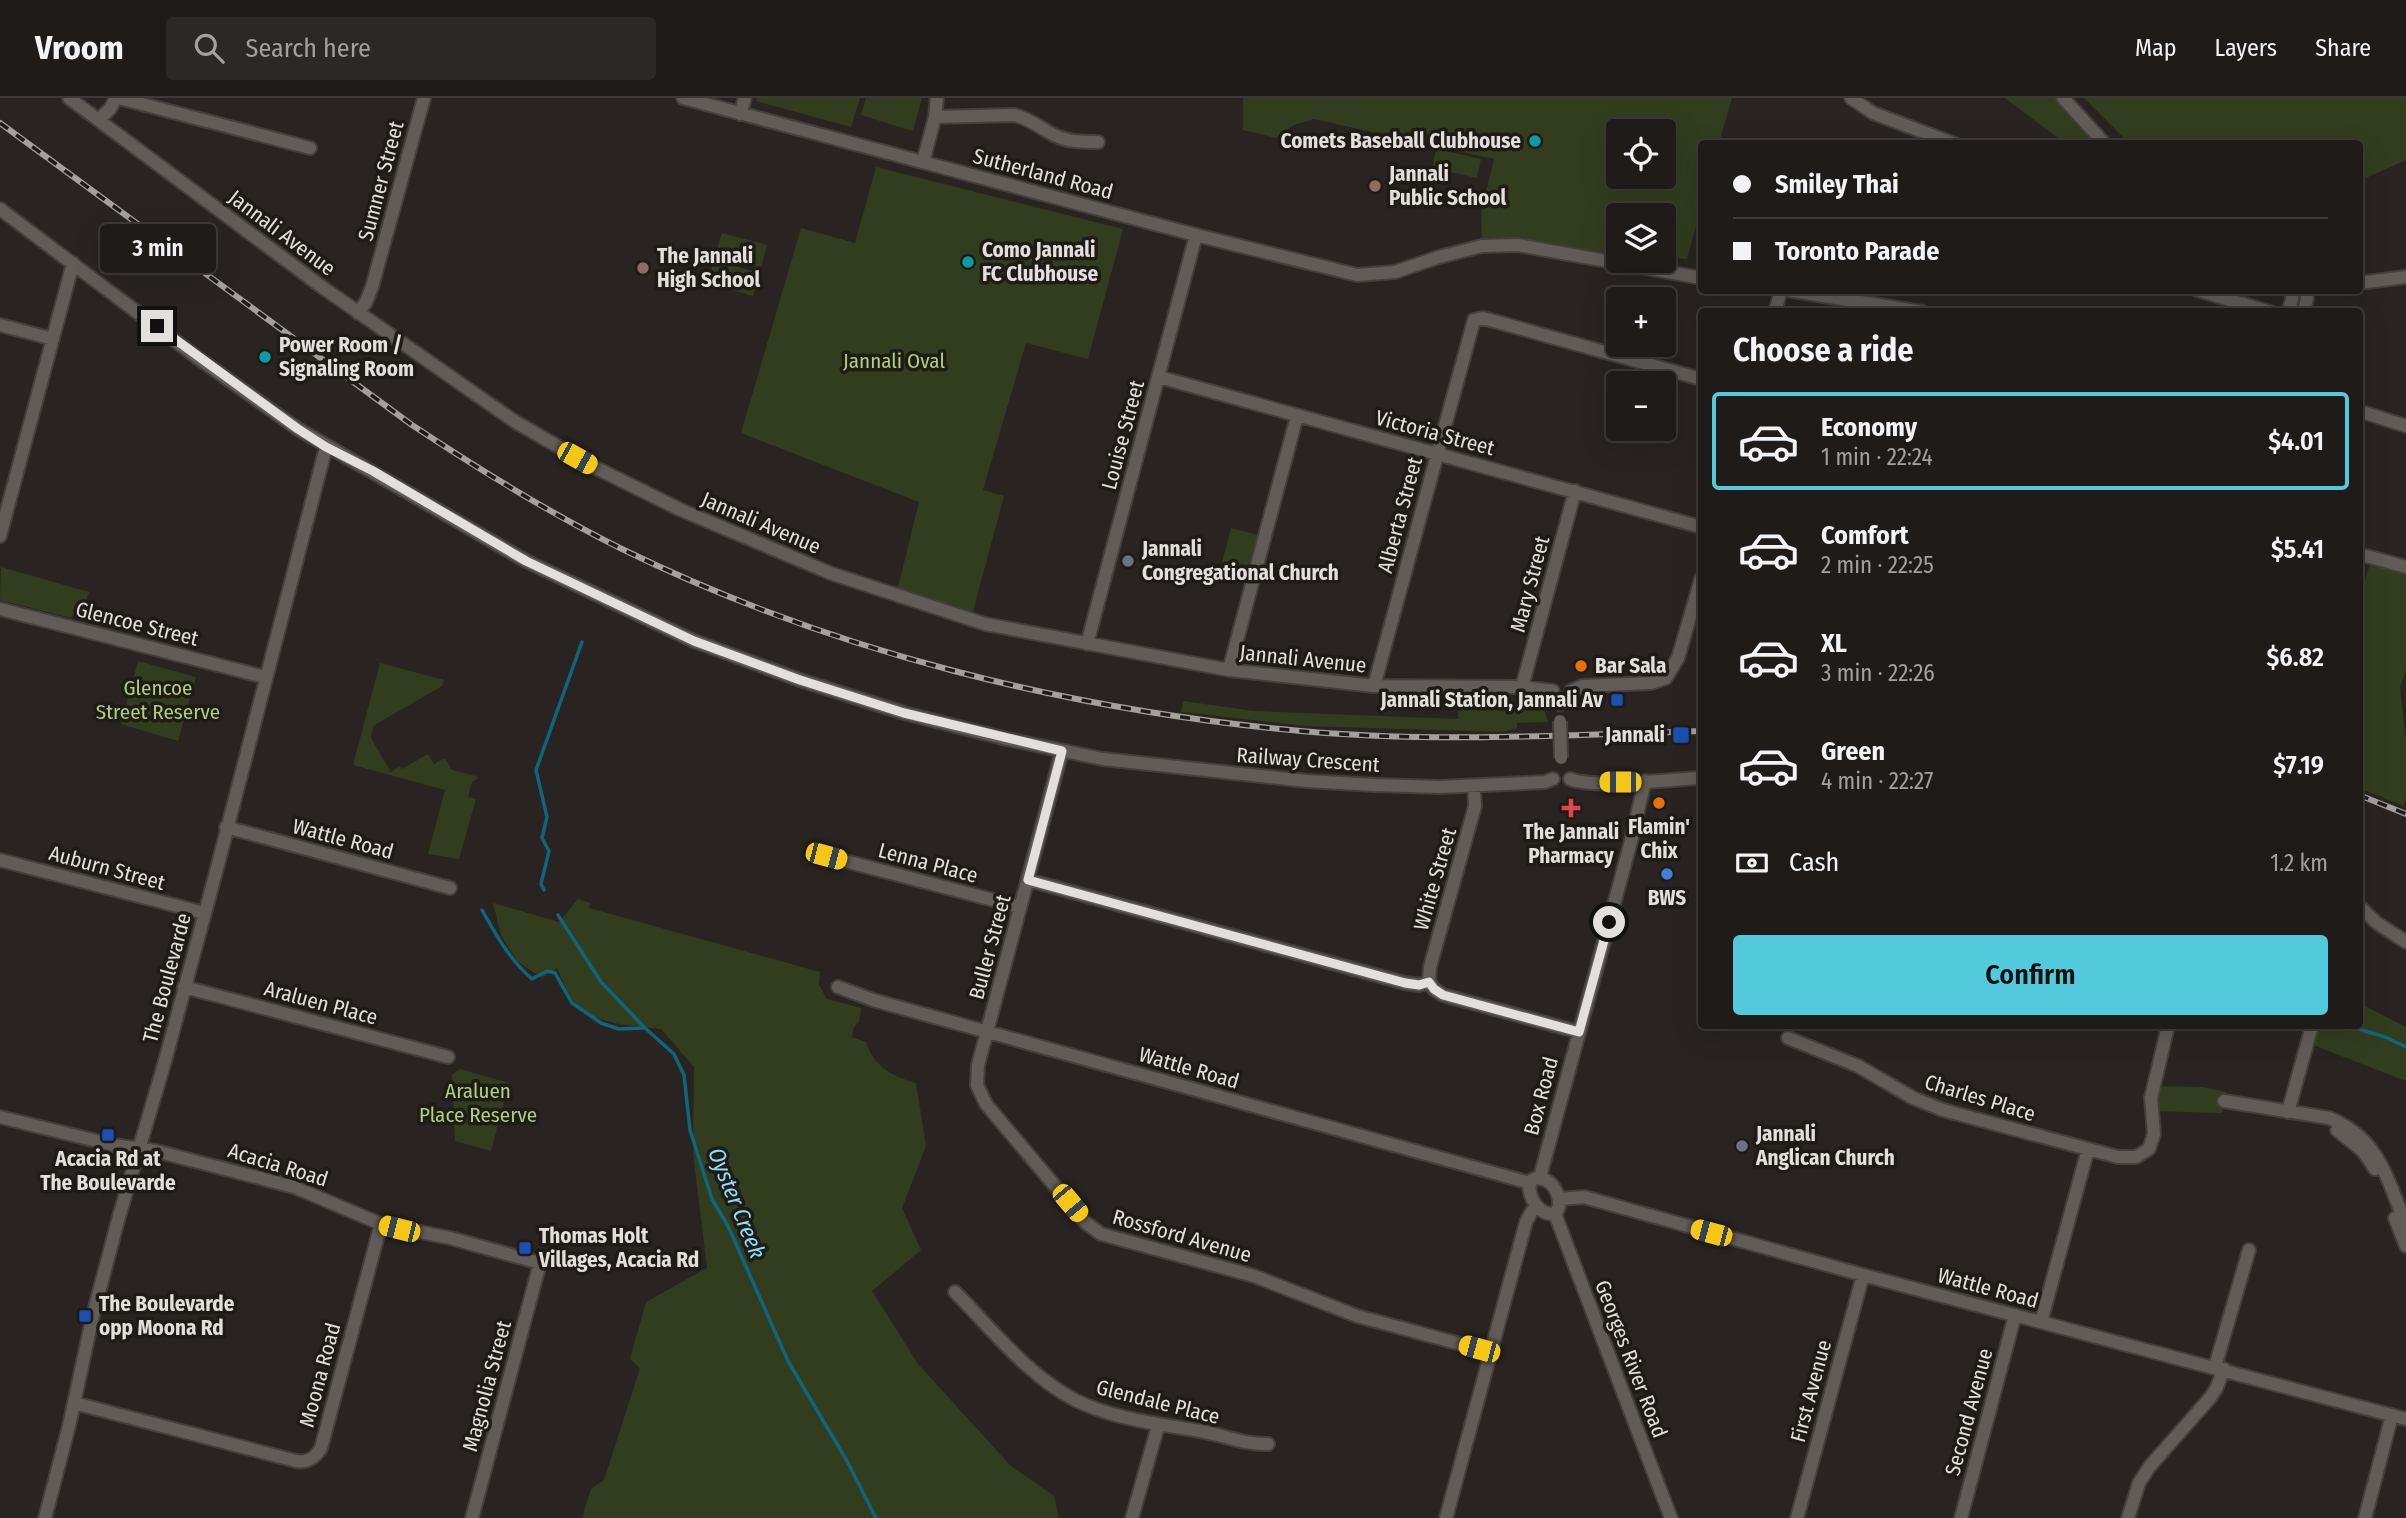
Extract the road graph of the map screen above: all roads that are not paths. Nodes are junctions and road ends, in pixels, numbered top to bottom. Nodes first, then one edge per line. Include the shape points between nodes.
1 (69, 98) edge
2 (118, 98) edge
3 (424, 98) edge
4 (683, 98) edge
5 (745, 98) edge
6 (937, 98) edge
7 (1851, 98) edge
8 (2063, 98) edge
9 (740, 114) junction
10 (935, 117) junction
11 (99, 120) junction
12 (1944, 140) edge
13 (2101, 140) edge
14 (1098, 142) dead end
15 (310, 148) dead end
16 (923, 162) junction
17 (0, 209) edge
18 (1196, 235) junction
19 (74, 263) junction
20 (1698, 277) edge
21 (2406, 277) edge
22 (2363, 282) edge
23 (1812, 294) edge
24 (2210, 294) edge
25 (1897, 308) edge
26 (2257, 308) edge
27 (358, 313) junction
28 (0, 325) edge
29 (53, 339) junction
30 (1159, 377) junction
31 (1698, 378) edge
32 (2363, 412) edge
33 (1297, 416) junction
34 (2406, 426) edge
35 (326, 447) junction
36 (1437, 453) junction
37 (1575, 491) junction
38 (1698, 526) edge
39 (0, 536) edge
40 (2363, 555) edge
41 (2406, 567) edge
42 (1698, 589) edge
43 (0, 610) edge
44 (1087, 645) junction
45 (1229, 670) junction
46 (265, 677) junction
47 (1374, 686) junction
48 (1522, 687) junction
49 (1553, 691) junction
50 (1571, 691) junction
51 (1560, 704) junction
52 (1062, 751) junction
53 (1561, 772) junction
54 (1698, 778) edge
55 (1645, 781) junction
56 (1474, 786) junction
57 (226, 828) junction
58 (826, 856) dead end
59 (0, 860) edge
60 (1028, 880) junction
61 (450, 888) dead end
62 (1020, 906) junction
63 (2363, 910) edge
64 (204, 913) junction
65 (2406, 942) edge
66 (1429, 982) junction
67 (184, 987) junction
68 (838, 987) dead end
69 (2167, 1029) edge
70 (2311, 1029) edge
71 (987, 1032) junction
72 (1579, 1032) junction
73 (1788, 1038) dead end
74 (448, 1057) dead end
75 (2224, 1101) dead end
76 (2288, 1112) junction
77 (0, 1117) edge
78 (139, 1149) junction
79 (2088, 1149) junction
80 (1535, 1180) junction
81 (1559, 1199) junction
82 (1537, 1207) junction
83 (1555, 1214) junction
84 (381, 1224) junction
85 (2406, 1225) edge
86 (2406, 1246) edge
87 (2249, 1250) dead end
88 (540, 1264) joint
89 (1863, 1275) junction
90 (955, 1292) dead end
91 (2015, 1315) junction
92 (2041, 1322) junction
93 (1490, 1352) junction
94 (2220, 1368) junction
95 (75, 1403) junction
96 (2392, 1415) junction
97 (2406, 1419) edge
98 (1158, 1426) junction
99 (1268, 1444) dead end
100 (45, 1518) edge
101 (472, 1518) edge
102 (1132, 1518) edge
103 (1446, 1518) edge
104 (1671, 1518) edge
105 (1797, 1518) edge
106 (1961, 1518) edge
107 (2128, 1518) edge
108 (2365, 1518) edge

1 - 11 street, Jannali Avenue
2 - 11 street
2 - 15 street
3 - 27 street, Sumner Street via 372,287
4 - 9 street, Sutherland Road
5 - 9 street
6 - 10 street
7 - 12 street via 1873,113
8 - 13 street
9 - 16 street, Sutherland Road
10 - 14 street via 1014,115 1071,142
10 - 16 street
11 - 27 street, Jannali Avenue
16 - 18 street, Sutherland Road
17 - 19 street, Railway Crescent
18 - 20 street, Sutherland Road via 1357,275 1395,272 1482,246 1518,246
18 - 30 street, Louise Street
19 - 29 street
19 - 35 street, Railway Crescent via 198,358
21 - 22 street
23 - 25 street
24 - 26 street
27 - 44 street, Jannali Avenue via 514,422 681,510 830,573 985,624
28 - 29 street
29 - 39 street
30 - 33 street, Victoria Street
30 - 44 street, Louise Street
31 - 36 street, Alberta Street via 1480,317 1471,326
32 - 34 street
33 - 36 street, Victoria Street
33 - 45 street
35 - 46 street, The Boulevarde
35 - 52 street, Railway Crescent via 526,561 694,641 904,713
36 - 37 street, Victoria Street
36 - 47 street, Alberta Street
37 - 38 street, Victoria Street
37 - 48 street, Mary Street
40 - 41 street
42 - 50 street via 1678,658 1666,678
43 - 46 street, Glencoe Street
44 - 45 street, Jannali Avenue
45 - 47 street, Jannali Avenue
46 - 57 street, The Boulevarde
47 - 48 street, Jannali Avenue
48 - 49 street, Jannali Avenue
49 - 50 street via 1562,684
49 - 51 street
50 - 51 street via 1569,701
51 - 53 street, bridge
52 - 56 street, Railway Crescent via 1142,765 1307,781
52 - 60 street, Buller Street
53 - 55 street, Railway Crescent via 1584,782
53 - 56 street, Railway Crescent via 1545,782
54 - 55 street, Railway Crescent
55 - 72 street, Box Road
56 - 66 street, White Street via 1475,806
57 - 61 street, Wattle Road
57 - 64 street, The Boulevarde
58 - 62 street, Lenna Place
59 - 64 street, Auburn Street
60 - 62 street, Buller Street
60 - 66 street via 1405,983
62 - 71 street, Buller Street
63 - 65 street
64 - 67 street, The Boulevarde
66 - 72 street via 1443,995
67 - 74 street, Araluen Place
67 - 78 street, The Boulevarde
68 - 71 street, Wattle Road
69 - 79 street, Charles Place via 2151,1098 2154,1134 2149,1149 2136,1157
70 - 76 street
71 - 80 street, Wattle Road
71 - 93 street, Rossford Avenue via 976,1075 981,1095 1086,1223 1101,1234 1254,1276 1357,1316
72 - 80 street, Box Road
73 - 79 street, Charles Place via 1858,1066 1943,1110
75 - 76 street
76 - 85 street via 2336,1121 2370,1145
76 - 86 street via 2333,1128 2363,1150 2377,1172
77 - 78 street, Acacia Road
78 - 84 street, Acacia Road via 294,1187
78 - 95 street, The Boulevarde via 106,1264
79 - 92 street
80 - 81 street via 1552,1184
80 - 82 street via 1529,1192
81 - 83 street
81 - 89 street, Wattle Road via 1584,1197
82 - 83 street
82 - 93 street via 1526,1222
83 - 104 street, Georges River Road
84 - 88 street, Acacia Road
84 - 95 street, Moona Road via 321,1447 313,1458 296,1461
87 - 94 street
88 - 101 street, Magnolia Street
89 - 91 street, Wattle Road
89 - 105 street, First Avenue
90 - 98 street, Glendale Place via 1023,1362 1065,1393 1092,1407
91 - 92 street, Wattle Road
91 - 106 street, Second Avenue
92 - 94 street, Wattle Road
93 - 103 street
94 - 96 street, Wattle Road
94 - 107 street via 2210,1398 2139,1483
95 - 100 street, The Boulevarde
96 - 97 street, Wattle Road
96 - 108 street
98 - 99 street, Glendale Place via 1205,1432 1250,1445
98 - 102 street

